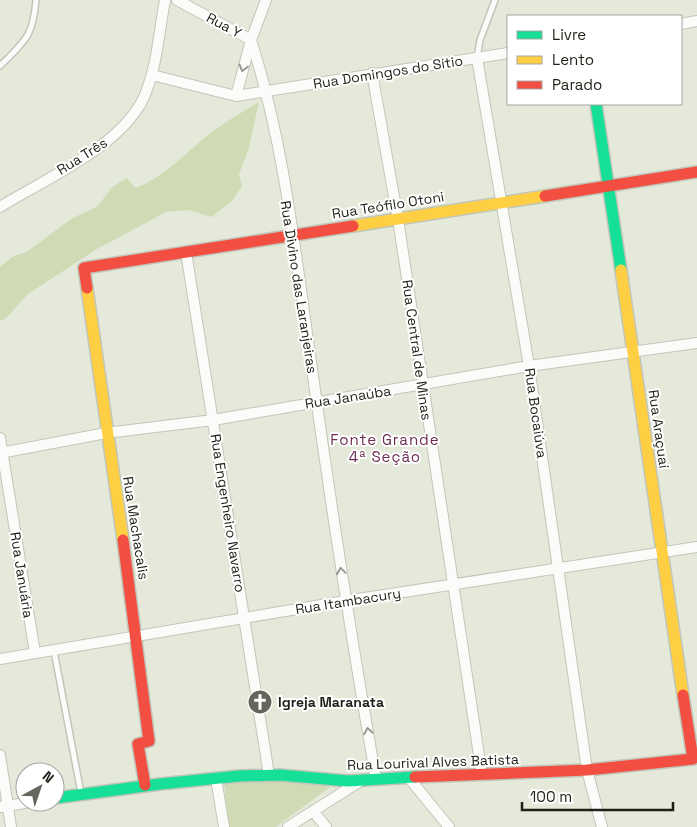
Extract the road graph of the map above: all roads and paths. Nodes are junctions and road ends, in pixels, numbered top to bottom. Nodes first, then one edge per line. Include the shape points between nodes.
1 (36, 0) edge
2 (165, 0) edge
3 (177, 0) edge
4 (266, 0) edge
5 (495, 0) edge
6 (697, 21) edge
7 (682, 24) edge
8 (251, 40) junction
9 (507, 53) edge
10 (477, 58) junction
11 (0, 66) edge
12 (372, 73) junction
13 (152, 75) junction
14 (267, 91) junction
15 (236, 96) junction
16 (596, 105) edge
17 (697, 172) edge
18 (608, 186) junction
19 (503, 203) junction
20 (0, 207) edge
21 (398, 219) junction
22 (292, 236) junction
23 (186, 252) junction
24 (84, 268) joint
25 (697, 343) edge
26 (633, 352) junction
27 (529, 366) junction
28 (422, 386) junction
29 (316, 402) junction
30 (213, 420) junction
31 (106, 433) junction
32 (0, 438) edge
33 (1, 453) edge
34 (697, 547) edge
35 (662, 551) junction
36 (558, 569) junction
37 (452, 586) junction
38 (345, 601) junction
39 (244, 618) junction
40 (137, 636) junction
41 (54, 651) junction
42 (35, 653) junction
43 (0, 659) edge
44 (0, 755) edge
45 (694, 759) joint
46 (587, 770) junction
47 (269, 775) junction
48 (482, 775) junction
49 (216, 778) junction
50 (409, 778) junction
51 (376, 779) junction
52 (359, 782) junction
53 (145, 785) junction
54 (81, 794) junction
55 (65, 796) edge
56 (4, 806) edge
57 (313, 811) junction
58 (11, 827) edge
59 (224, 827) edge
60 (288, 827) edge
61 (326, 827) edge
62 (449, 827) edge
63 (602, 827) edge

1 - 11 lane via 29,36
2 - 13 street, Rua Três
3 - 8 street, Rua Y
4 - 8 street
5 - 10 lane
6 - 7 street
8 - 14 street, Rua Y
8 -> 15 street
9 - 10 street, Rua Domingos do Sítio
10 - 12 street, Rua Domingos do Sítio
10 - 19 street, Rua Bocaiúva
12 - 14 street, Rua Domingos do Sítio
12 - 21 street, Rua Central de Minas
13 - 15 street
13 - 20 street, Rua Três via 144,98 129,122 102,146
14 - 15 street, Rua Domingos do Sítio
14 - 22 street, Rua Divino das Laranjeiras
16 - 18 street, Rua Araçuaí
17 - 18 street, Rua Teófilo Otoni
18 - 19 street, Rua Teófilo Otoni
18 - 26 street, Rua Araçuaí
19 - 21 street, Rua Teófilo Otoni
19 - 27 street, Rua Bocaiúva
21 - 22 street, Rua Teófilo Otoni
21 - 28 street, Rua Central de Minas
22 - 23 street, Rua Teófilo Otoni
22 - 29 street, Rua Divino das Laranjeiras
23 - 24 street, Rua Teófilo Otoni
23 - 30 street, Rua Engenheiro Navarro
24 - 31 street, Rua Machacalis
25 - 26 street, Rua Janaúba
26 - 27 street, Rua Janaúba
26 - 35 street, Rua Araçuaí
27 - 28 street, Rua Janaúba
27 - 36 street, Rua Bocaiúva
28 - 29 street, Rua Janaúba
28 - 37 street, Rua Central de Minas
29 - 30 street, Rua Janaúba
38 -> 29 street, Rua Divino das Laranjeiras
30 - 31 street, Rua Janaúba
30 - 39 street, Rua Engenheiro Navarro
31 - 33 street, Rua Janaúba
31 - 40 street, Rua Machacalis
32 - 33 street, Rua Januária
33 - 42 street, Rua Januária
34 - 35 street, Rua Itambacury
35 - 36 street, Rua Itambacury
35 - 45 street, Rua Araçuaí
36 - 37 street, Rua Itambacury
36 - 46 street, Rua Bocaiúva
37 - 38 street, Rua Itambacury
37 - 48 street, Rua Central de Minas
38 - 39 street, Rua Itambacury
51 -> 38 street, Rua Divino das Laranjeiras
39 - 40 street, Rua Itambacury
39 - 47 street, Rua Engenheiro Navarro
40 - 41 street, Rua Itambacury
40 - 53 street, Rua Machacalis via 149,741 138,744
41 - 42 street, Rua Itambacury
41 - 54 lane
42 - 43 street, Rua Itambacury
44 - 56 street
45 - 46 street, Rua Lourival Alves Batista
46 - 48 street, Rua Lourival Alves Batista
46 - 63 street, Rua Bocaiúva
47 - 49 street, Rua Lourival Alves Batista
47 - 52 street, Rua Lourival Alves Batista
48 - 50 street, Rua Lourival Alves Batista
49 - 53 street, Rua Lourival Alves Batista
49 - 59 street
50 - 51 street, Rua Lourival Alves Batista
50 - 62 street
51 - 52 street, Rua Lourival Alves Batista
52 - 57 street
53 - 54 street, Rua Lourival Alves Batista
54 - 55 street, Rua Lourival Alves Batista
56 - 58 street
57 - 60 street
57 - 61 street

